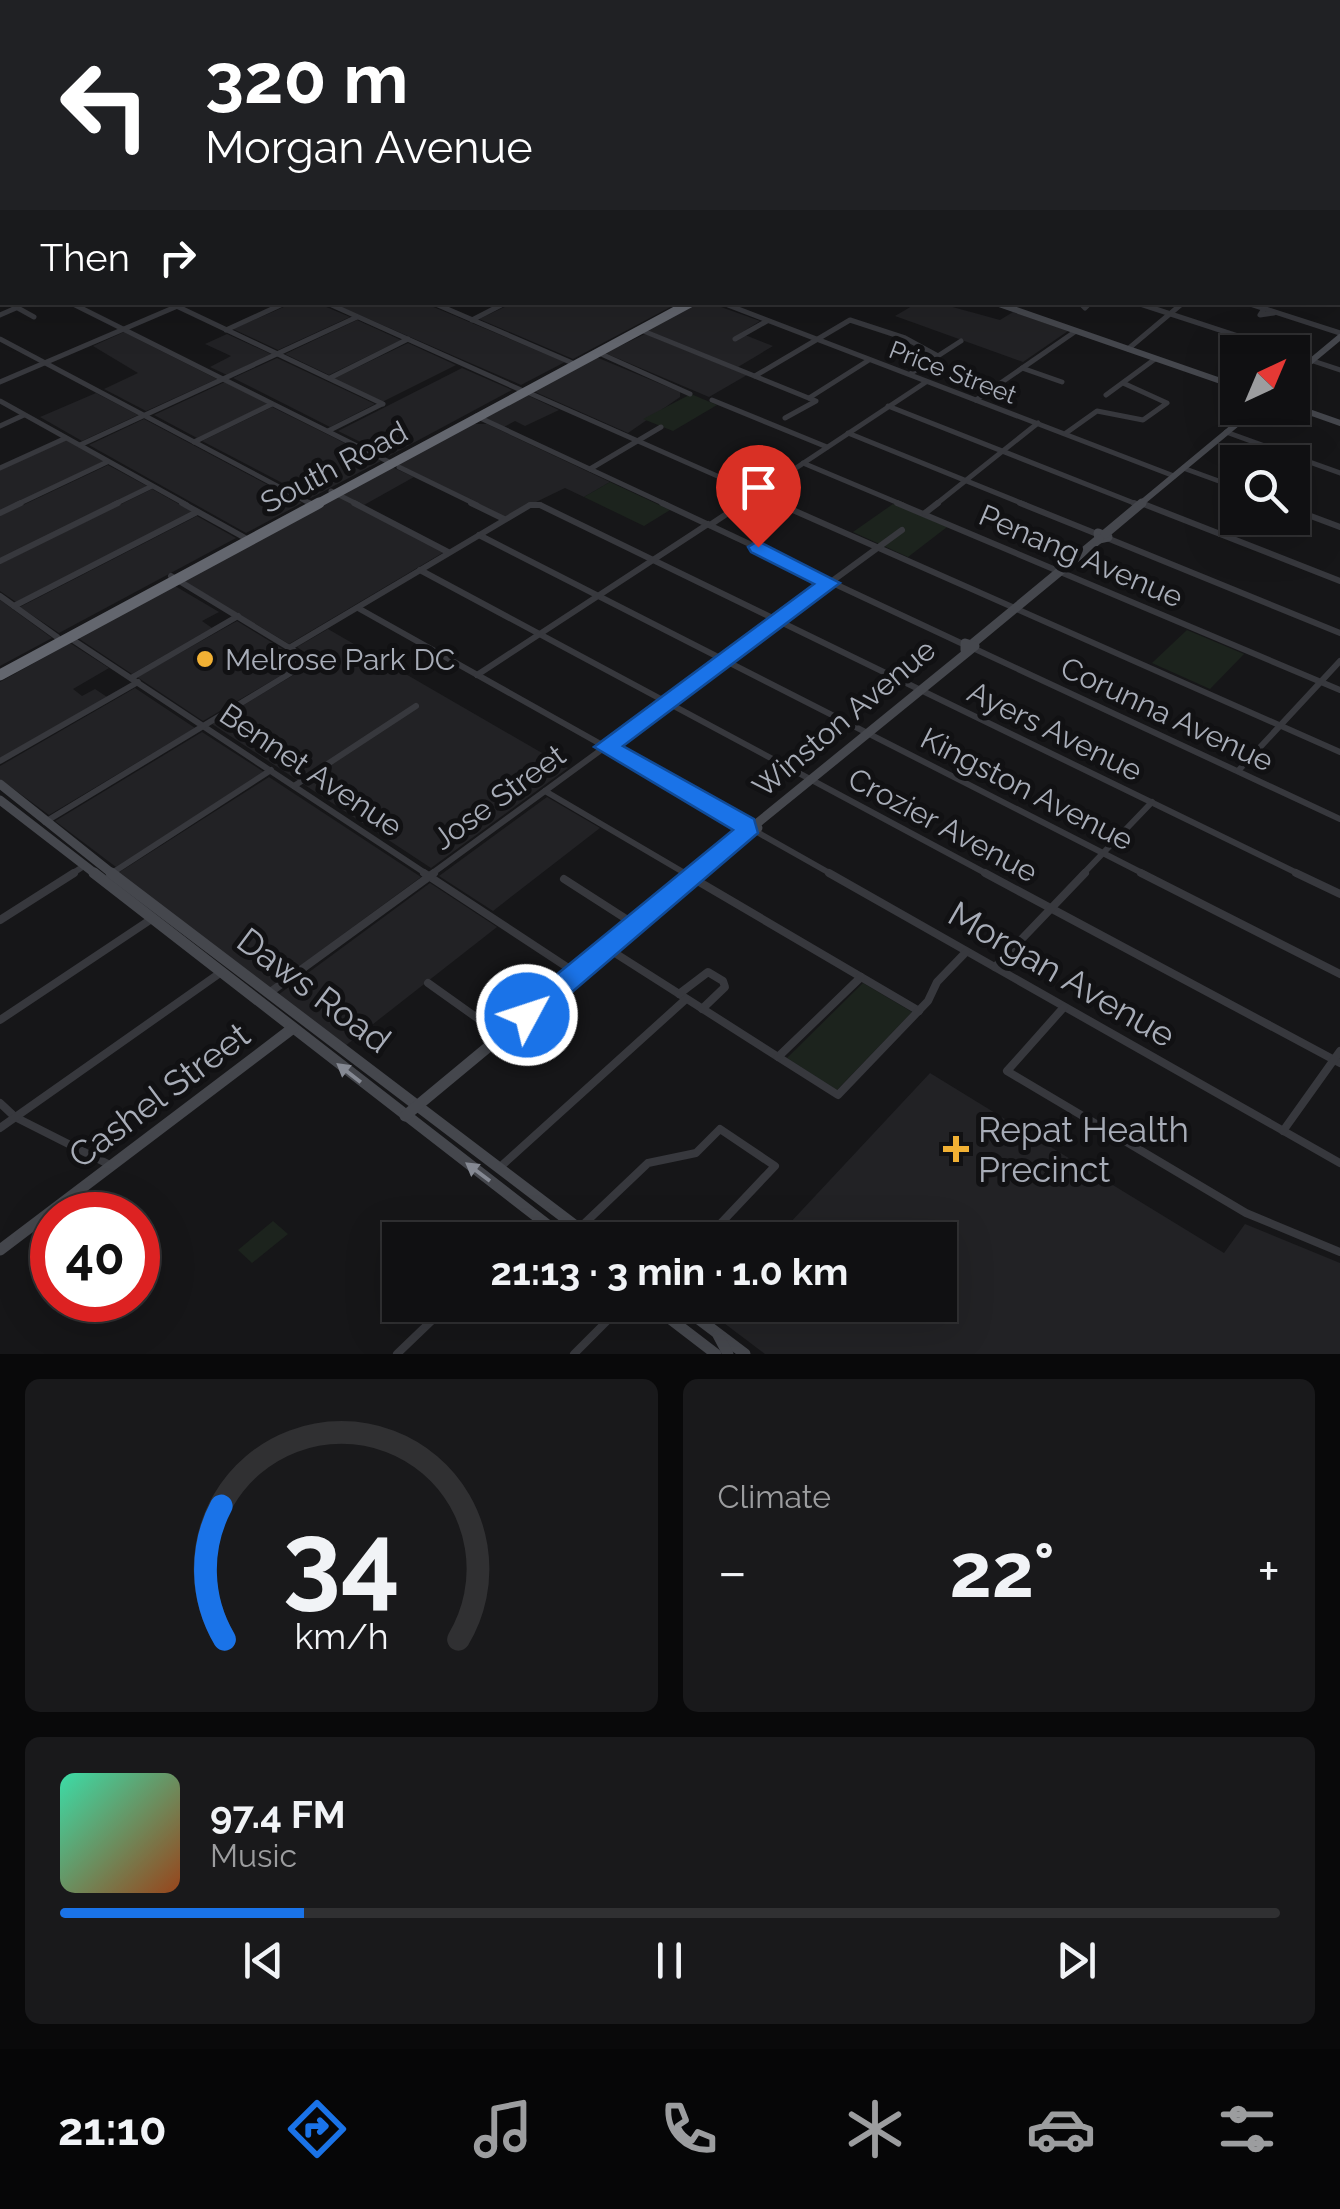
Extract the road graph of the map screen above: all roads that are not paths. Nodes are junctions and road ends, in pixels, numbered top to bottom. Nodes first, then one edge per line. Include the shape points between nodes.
1 (11, 305) edge
2 (75, 305) edge
3 (173, 305) edge
4 (181, 305) edge
5 (280, 305) edge
6 (438, 305) edge
7 (501, 305) edge
8 (677, 305) edge
9 (686, 305) edge
10 (728, 305) edge
11 (1002, 305) edge
12 (1142, 305) edge
13 (1180, 305) edge
14 (1253, 305) edge
15 (334, 306) edge
16 (177, 307) junction
17 (16, 308) junction
18 (1168, 314) junction
19 (0, 315) edge
20 (34, 315) dead end
21 (357, 317) junction
22 (472, 320) junction
23 (767, 320) junction
24 (123, 329) junction
25 (226, 330) junction
26 (638, 330) junction
27 (1076, 331) junction
28 (1234, 335) edge
29 (1340, 335) edge
30 (0, 339) edge
31 (735, 339) dead end
32 (408, 340) junction
33 (817, 340) junction
34 (961, 341) dead end
35 (1128, 349) junction
36 (600, 353) junction
37 (278, 354) junction
38 (938, 356) junction
39 (1155, 358) junction
40 (870, 360) junction
41 (1312, 361) joint
42 (45, 363) junction
43 (576, 367) junction
44 (1022, 368) junction
45 (1340, 370) edge
46 (910, 374) junction
47 (755, 376) junction
48 (329, 378) junction
49 (224, 379) junction
50 (927, 381) junction
51 (1220, 381) edge
52 (0, 382) edge
53 (1062, 382) dead end
54 (1123, 383) junction
55 (524, 391) junction
56 (690, 394) dead end
57 (1106, 396) dead end
58 (810, 398) junction
59 (0, 400) edge
60 (712, 400) dead end
61 (976, 400) junction
62 (274, 404) junction
63 (888, 406) junction
64 (1310, 412) edge
65 (26, 415) junction
66 (144, 415) junction
67 (785, 415) dead end
68 (474, 418) junction
69 (490, 422) junction
70 (1339, 422) edge
71 (1038, 424) junction
72 (1235, 425) edge
73 (0, 426) edge
74 (661, 427) dead end
75 (328, 431) junction
76 (1226, 432) junction
77 (848, 433) junction
78 (1065, 434) junction
79 (66, 438) junction
80 (638, 441) junction
81 (194, 442) junction
82 (80, 446) junction
83 (828, 447) junction
84 (1001, 451) junction
85 (108, 461) junction
86 (803, 463) junction
87 (393, 464) junction
88 (0, 468) edge
89 (1183, 468) junction
90 (590, 469) junction
91 (1340, 473) edge
92 (1174, 476) junction
93 (1220, 481) edge
94 (967, 482) junction
95 (153, 486) junction
96 (334, 492) junction
97 (758, 494) junction
98 (312, 504) junction
99 (535, 504) joint
100 (1140, 504) junction
101 (0, 512) edge
102 (198, 512) junction
103 (924, 514) junction
104 (1310, 516) edge
105 (505, 520) junction
106 (709, 524) junction
107 (1340, 527) edge
108 (902, 530) dead end
109 (479, 535) junction
110 (1102, 536) junction
111 (247, 539) junction
112 (879, 547) junction
113 (449, 552) junction
114 (653, 560) junction
115 (0, 562) edge
116 (420, 570) junction
117 (1059, 572) junction
118 (174, 578) junction
119 (1340, 581) edge
120 (829, 583) junction
121 (0, 596) edge
122 (598, 596) junction
123 (14, 606) junction
124 (357, 607) junction
125 (1016, 608) junction
126 (238, 616) junction
127 (778, 621) junction
128 (1340, 633) edge
129 (540, 634) junction
130 (64, 637) junction
131 (969, 647) junction
132 (289, 648) junction
133 (724, 660) junction
134 (1340, 661) edge
135 (0, 672) edge
136 (478, 675) junction
137 (134, 680) junction
138 (1320, 682) junction
139 (918, 689) junction
140 (1340, 690) edge
141 (666, 702) junction
142 (416, 706) dead end
143 (1280, 725) junction
144 (204, 726) junction
145 (866, 732) junction
146 (606, 747) junction
147 (1340, 752) edge
148 (0, 761) edge
149 (270, 770) junction
150 (1238, 772) junction
151 (810, 779) junction
152 (0, 784) edge
153 (294, 786) junction
154 (546, 791) junction
155 (0, 800) edge
156 (1152, 802) junction
157 (1340, 819) edge
158 (47, 820) junction
159 (35, 828) junction
160 (751, 829) junction
161 (1104, 853) junction
162 (84, 866) junction
163 (111, 873) junction
164 (430, 876) junction
165 (564, 878) dead end
166 (691, 878) junction
167 (1340, 894) edge
168 (1051, 908) junction
169 (156, 916) junction
170 (0, 920) edge
171 (636, 924) junction
172 (607, 948) junction
173 (966, 952) junction
174 (994, 968) junction
175 (220, 972) junction
176 (577, 974) junction
177 (1340, 974) edge
178 (861, 977) junction
179 (428, 982) dead end
180 (268, 994) junction
181 (683, 996) junction
182 (1064, 1007) junction
183 (702, 1009) junction
184 (919, 1011) junction
185 (0, 1020) edge
186 (298, 1025) junction
187 (502, 1036) junction
188 (778, 1057) junction
189 (1338, 1058) edge
190 (0, 1103) edge
191 (418, 1106) junction
192 (405, 1116) junction
193 (16, 1117) junction
194 (0, 1128) edge
195 (1283, 1131) junction
196 (1340, 1163) edge
197 (112, 1166) junction
198 (499, 1168) junction
199 (539, 1218) junction
200 (535, 1222) edge
201 (544, 1222) edge
202 (571, 1222) edge
203 (585, 1222) edge
204 (722, 1222) edge
205 (0, 1250) edge
206 (1340, 1252) edge
207 (430, 1322) edge
208 (606, 1322) edge
209 (674, 1322) edge
210 (703, 1322) edge
211 (716, 1332) junction
212 (397, 1354) edge
213 (574, 1354) edge
214 (716, 1354) edge
215 (728, 1354) edge
216 (745, 1354) edge

1 - 17 street
2 - 24 street
3 - 16 street
4 - 16 street
5 - 25 street
6 - 22 street
7 - 22 street
8 - 26 highway, South Road
9 - 26 highway, South Road
10 - 23 street, Price Street
11 - 27 street
12 - 18 street
13 - 18 street
14 - 29 street
15 - 21 street
16 - 24 street
16 - 25 street
17 - 19 street
17 - 20 street
18 - 28 street
18 - 35 street
21 - 32 street
21 - 37 street
22 - 43 street
23 - 31 street
23 - 33 street, Price Street
24 - 42 street
24 - 49 street
25 - 37 street
26 - 36 highway, South Road
26 - 43 highway, South Road
26 - 47 street
27 - 35 street
27 - 44 street
29 - 41 street
30 - 42 street
32 - 48 street
32 - 55 street
33 - 38 street via 855,320
33 - 40 street, Price Street
33 - 47 street
34 - 38 street
35 - 39 street
36 - 43 highway, South Road
36 - 56 street
37 - 48 street
37 - 49 street
38 - 46 street
39 - 51 street
39 - 54 street
40 - 46 street, Price Street
40 - 58 street
41 - 45 street
42 - 52 street
42 - 66 street
43 - 55 highway, South Road
44 - 53 street
44 - 61 street
46 - 50 street, Price Street
47 - 58 street
48 - 75 street via 383,404
49 - 62 street
49 - 66 street
50 - 61 street, Price Street
50 - 63 street
54 - 57 street
54 - 78 street via 1167,401 1140,424 1097,411
55 - 68 highway, South Road
55 - 80 street
58 - 67 street via 817,403
59 - 65 street
60 - 83 street
61 - 71 street, Price Street
62 - 75 street
62 - 81 street
63 - 77 street
63 - 84 street
64 - 70 street
65 - 73 street
65 - 79 street
66 - 81 street
66 - 82 street
68 - 69 street, Corunna Avenue
68 - 69 street, Corunna Avenue
68 - 87 highway, South Road
69 - 90 street, Corunna Avenue
71 - 78 street, Price Street
71 - 84 street
72 - 76 street, Winston Avenue
74 - 80 street
75 - 87 street
76 - 89 street, Winston Avenue
76 - 91 street
77 - 83 street
77 - 94 street
78 - 92 street, Price Street
79 - 82 street
79 - 88 street
80 - 90 street
80 - 97 street
81 - 98 street
82 - 85 street
83 - 86 street
84 - 94 street
84 - 100 street
85 - 95 street
85 - 101 street
86 - 97 street
86 - 103 street, Penang Avenue
87 - 96 highway, South Road
87 - 105 street
89 - 92 street, Winston Avenue
89 - 93 street
90 - 106 street, Corunna Avenue
92 - 100 street, Winston Avenue
94 - 103 street
94 - 110 street
95 - 102 street
95 - 115 street
96 - 98 highway, South Road
96 - 113 street
97 - 106 street
97 - 112 street
98 - 111 highway, South Road
99 - 105 street
99 - 114 street, Ayers Avenue
100 - 110 street, Winston Avenue
100 - 119 street
102 - 111 street
102 - 123 street
103 - 117 street, Penang Avenue
104 - 107 street
105 - 109 street
106 - 114 street
106 - 120 street, Corunna Avenue
108 - 112 street, Jose Street
109 - 113 street
109 - 122 street, Kingston Avenue
110 - 117 street, Winston Avenue
110 - 128 street
111 - 118 highway, South Road
112 - 120 street, Jose Street
112 - 125 street
113 - 116 street
114 - 122 street
114 - 127 street, Ayers Avenue
116 - 124 street
116 - 129 street, Crozier Avenue
117 - 125 street, Winston Avenue
117 - 138 street, Penang Avenue
118 - 126 street
118 - 130 highway, South Road
120 - 127 street, Jose Street
120 - 131 street, Corunna Avenue
121 - 123 street, Bennet Avenue
122 - 129 street
122 - 133 street, Kingston Avenue
123 - 130 street, Bennet Avenue
124 - 132 street
124 - 136 street, Morgan Avenue
125 - 131 street, Winston Avenue
125 - 143 street
126 - 132 street
126 - 137 street
127 - 133 street, Jose Street
127 - 139 street, Ayers Avenue
129 - 136 street
129 - 141 street, Crozier Avenue
130 - 135 highway, South Road
130 - 137 street, Bennet Avenue
131 - 139 street, Winston Avenue
131 - 150 street, Corunna Avenue
132 - 144 street via 308,660
133 - 141 street, Jose Street
133 - 145 street, Kingston Avenue
134 - 138 street
136 - 146 street, Morgan Avenue
137 - 144 street, Bennet Avenue
137 - 148 street
138 - 140 street, Penang Avenue
138 - 143 street
139 - 145 street, Winston Avenue
139 - 156 street, Ayers Avenue
141 - 146 street, Jose Street
141 - 151 street, Crozier Avenue
142 - 153 street
143 - 147 street
143 - 150 street
144 - 149 street, Bennet Avenue
144 - 158 street
145 - 151 street, Winston Avenue
145 - 161 street, Kingston Avenue
146 - 154 street, Jose Street
146 - 160 street, Morgan Avenue
149 - 153 street, Bennet Avenue
149 - 163 street
150 - 157 street, Corunna Avenue
151 - 160 street, Winston Avenue
151 - 168 street, Crozier Avenue
152 - 158 street, Daws Road
153 - 164 street, Bennet Avenue
154 - 164 street, Jose Street
154 - 166 street
155 - 159 street, Daws Road
156 - 161 street
156 - 167 street, Ayers Avenue
158 - 159 street
158 - 163 street, Daws Road
159 - 162 street, Daws Road
160 - 166 street, Winston Avenue
160 - 173 street, Morgan Avenue
161 - 168 street
161 - 177 street, Kingston Avenue
162 - 169 street, Daws Road
162 - 170 street
163 - 169 street, Daws Road
164 - 176 street, Bennet Avenue
164 - 180 street, Jose Street
165 - 171 street
166 - 171 street, Winston Avenue
166 - 178 street
168 - 174 street
168 - 189 street, Crozier Avenue
169 - 175 street, Daws Road
169 - 180 street, Daws Road
169 - 185 street
171 - 172 street, Winston Avenue
172 - 176 street, Winston Avenue
172 - 181 street
173 - 174 street, Morgan Avenue
173 - 184 street
174 - 182 street, Morgan Avenue
175 - 186 street, Daws Road
175 - 193 street
176 - 187 street, Winston Avenue
178 - 184 street
178 - 188 street
179 - 187 street
180 - 186 street, Daws Road
181 - 183 street
181 - 183 street via 708,972 723,981
181 - 198 street
182 - 195 street, Morgan Avenue
182 - 206 street via 1007,1071 1234,1206
183 - 188 street
184 - 188 street via 838,1095
186 - 191 street, Daws Road
192 -> 186 street, Daws Road
186 - 197 street, Cashel Street
187 - 191 street, Winston Avenue
189 - 195 street
190 - 193 street
191 - 192 street, Winston Avenue
191 - 198 street, Daws Road
199 -> 192 street, Daws Road
193 - 194 street
193 - 197 street
195 - 196 street, Morgan Avenue
197 - 205 street, Cashel Street
198 - 202 street, Daws Road
199 - 200 street
199 - 201 street, Daws Road
203 - 204 street via 648,1163 696,1153 720,1129 774,1166
207 - 212 street
208 - 213 street
209 - 214 street
210 - 211 street
211 - 215 street
211 - 216 street

